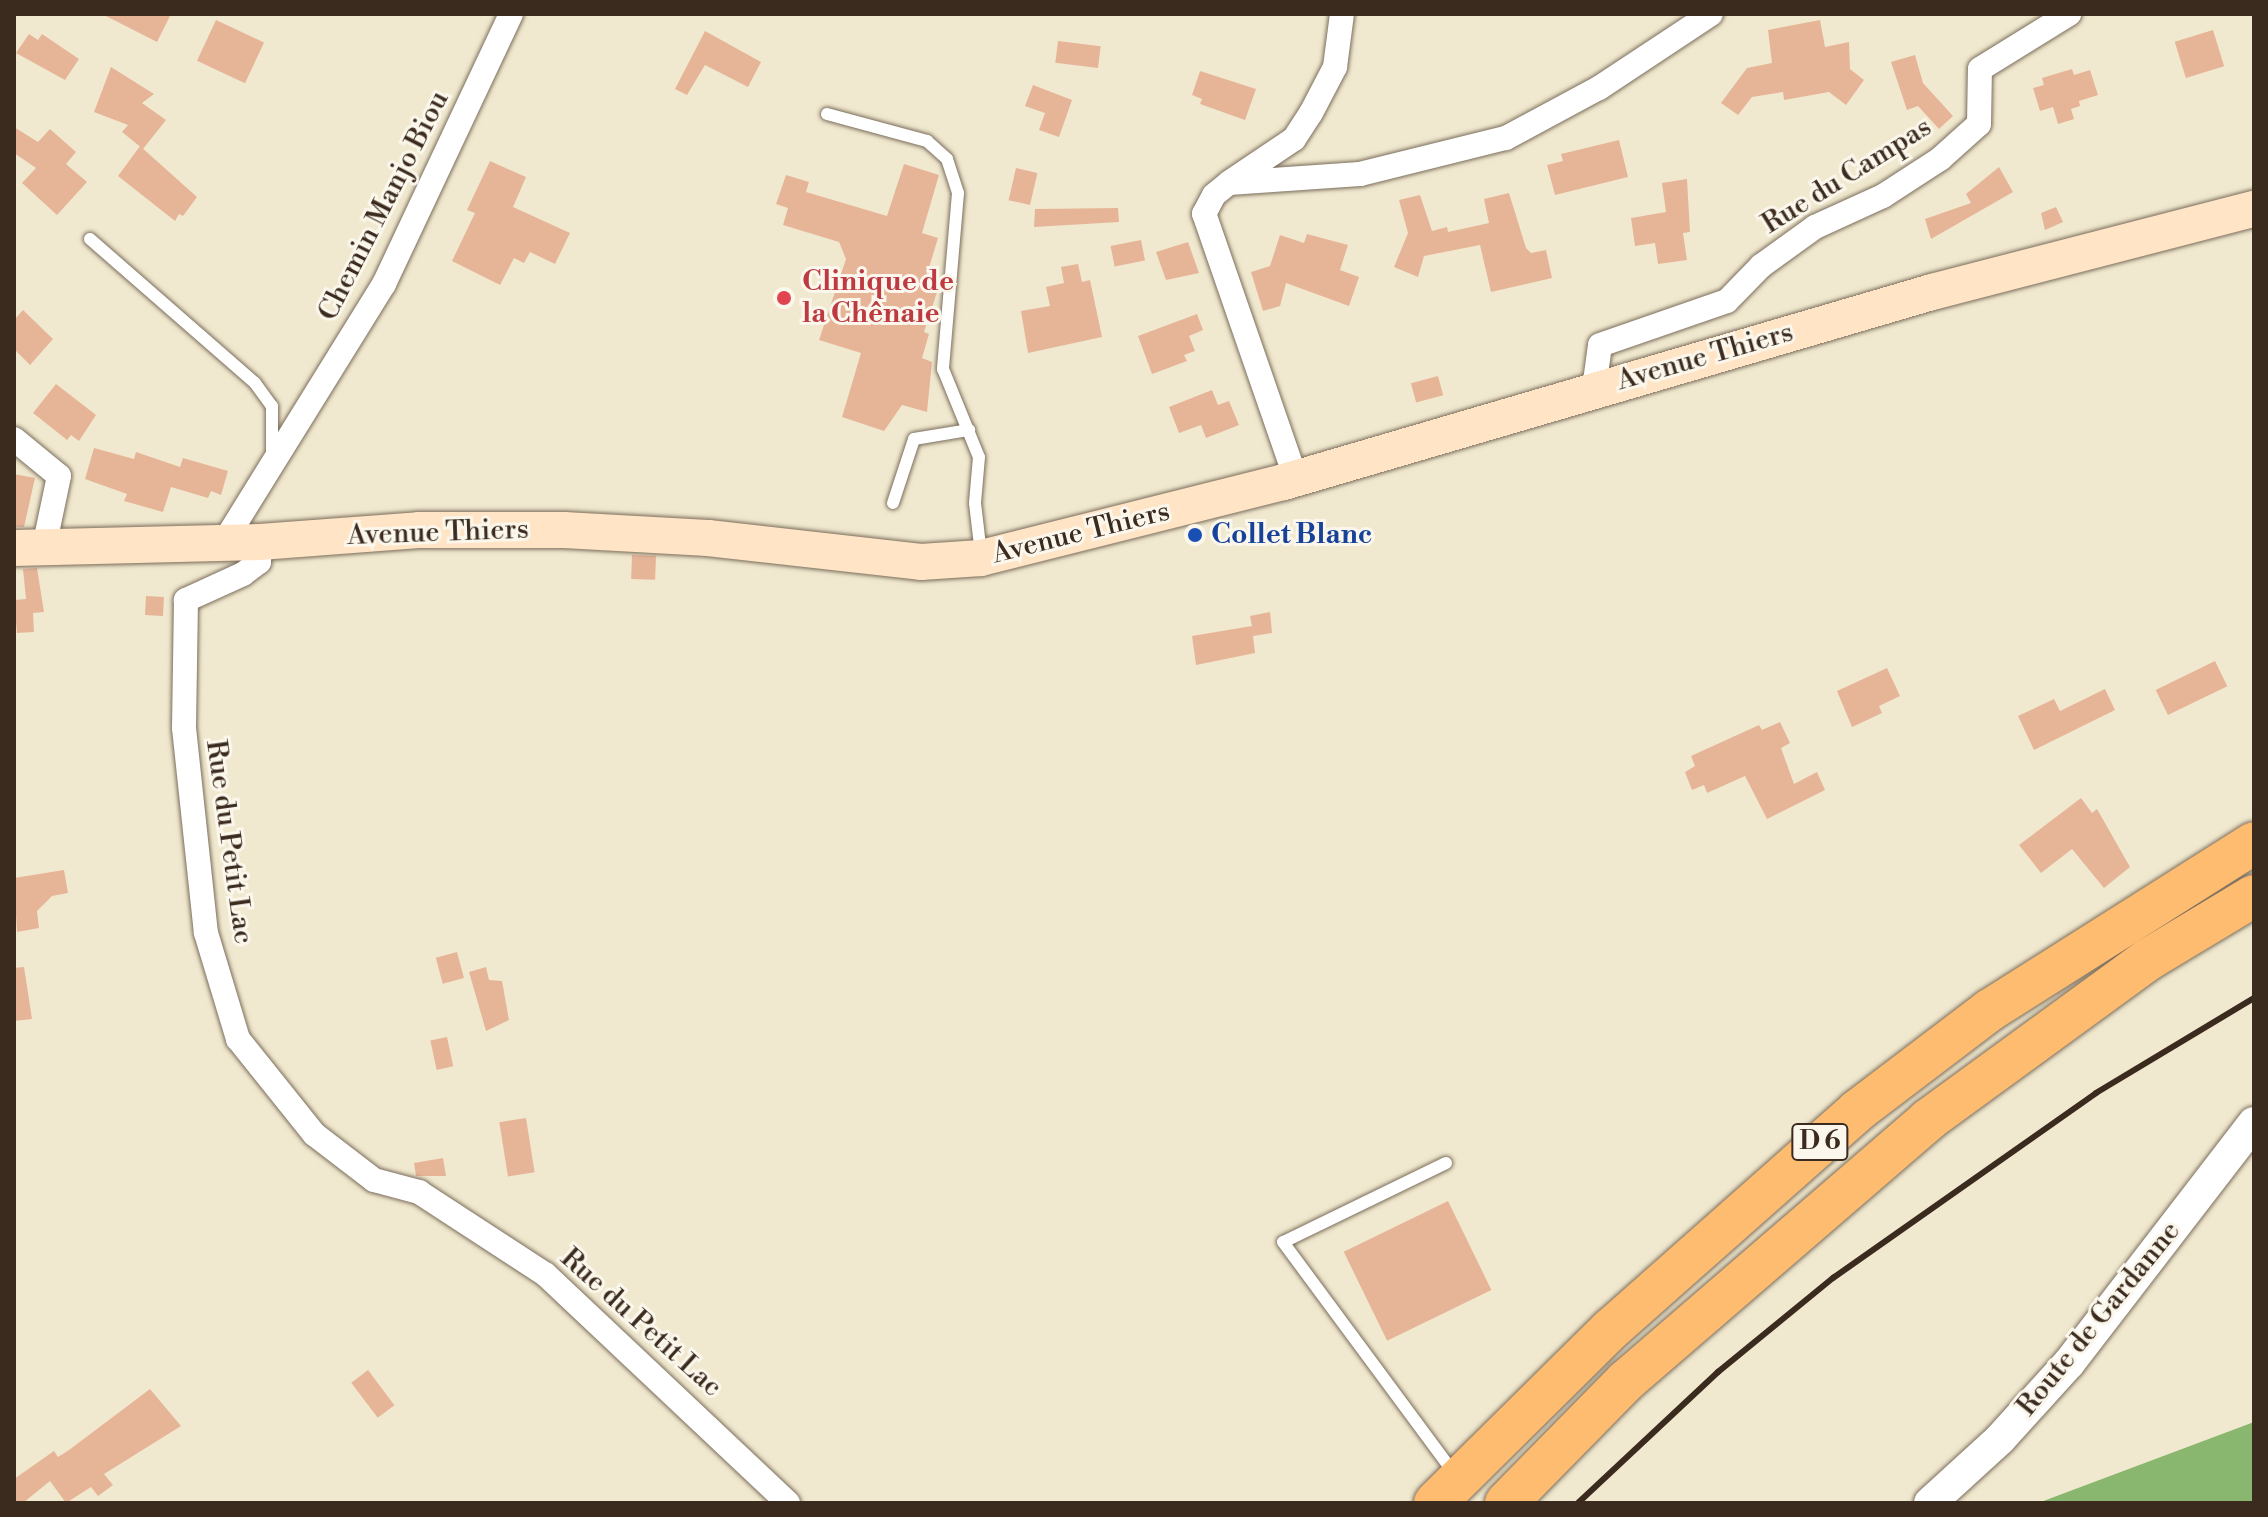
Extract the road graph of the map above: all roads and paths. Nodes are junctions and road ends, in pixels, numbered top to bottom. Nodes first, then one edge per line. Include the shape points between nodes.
1 (511, 14) edge
2 (1342, 14) edge
3 (1711, 14) edge
4 (2069, 14) edge
5 (827, 114) dead end
6 (1229, 183) junction
7 (2254, 209) edge
8 (90, 239) dead end
9 (1594, 389) junction
10 (969, 430) junction
11 (14, 439) edge
12 (272, 457) junction
13 (1296, 479) junction
14 (893, 503) dead end
15 (224, 542) junction
16 (260, 542) junction
17 (29, 547) edge
18 (981, 558) junction
19 (2254, 843) edge
20 (2254, 896) edge
21 (2254, 1123) edge
22 (1446, 1163) dead end
23 (1447, 1491) edge
24 (788, 1503) edge
25 (1506, 1503) edge
26 (1930, 1503) edge

1 - 12 street, Chemin Manjo Biou via 384,284 299,424
2 - 6 street via 1335,67 1294,139
3 - 6 street via 1599,88 1506,138 1360,174
4 - 9 street, Rue du Campas via 1980,69 1979,124 1940,159 1883,196 1815,227 1761,266 1727,301 1600,345
5 - 10 lane via 927,141 947,159 958,193 943,369
6 - 13 street via 1204,214
7 - 9 main road, Avenue Thiers via 1932,292
8 - 12 lane via 255,383 272,406
9 - 13 main road, Avenue Thiers
10 - 14 lane via 914,439
10 - 18 lane via 979,457 975,503
11 - 17 street via 59,476
12 - 15 street, Chemin Manjo Biou
13 - 18 main road, Avenue Thiers
15 - 16 main road, Avenue Thiers
15 - 17 main road, Avenue Thiers
16 - 18 main road, Avenue Thiers via 419,530 564,530 708,538 921,562
16 - 24 street, Rue du Petit Lac via 259,562 186,600 184,728 206,933 238,1039 314,1134 374,1180 419,1192 545,1274
19 - 23 highway, D 6 via 1990,1010 1857,1111 1687,1258
20 - 25 highway, D 6 via 2149,959 1928,1120 1626,1381
21 - 26 street, Route de Gardanne via 2069,1363 2000,1439
22 - 23 lane via 1283,1242

